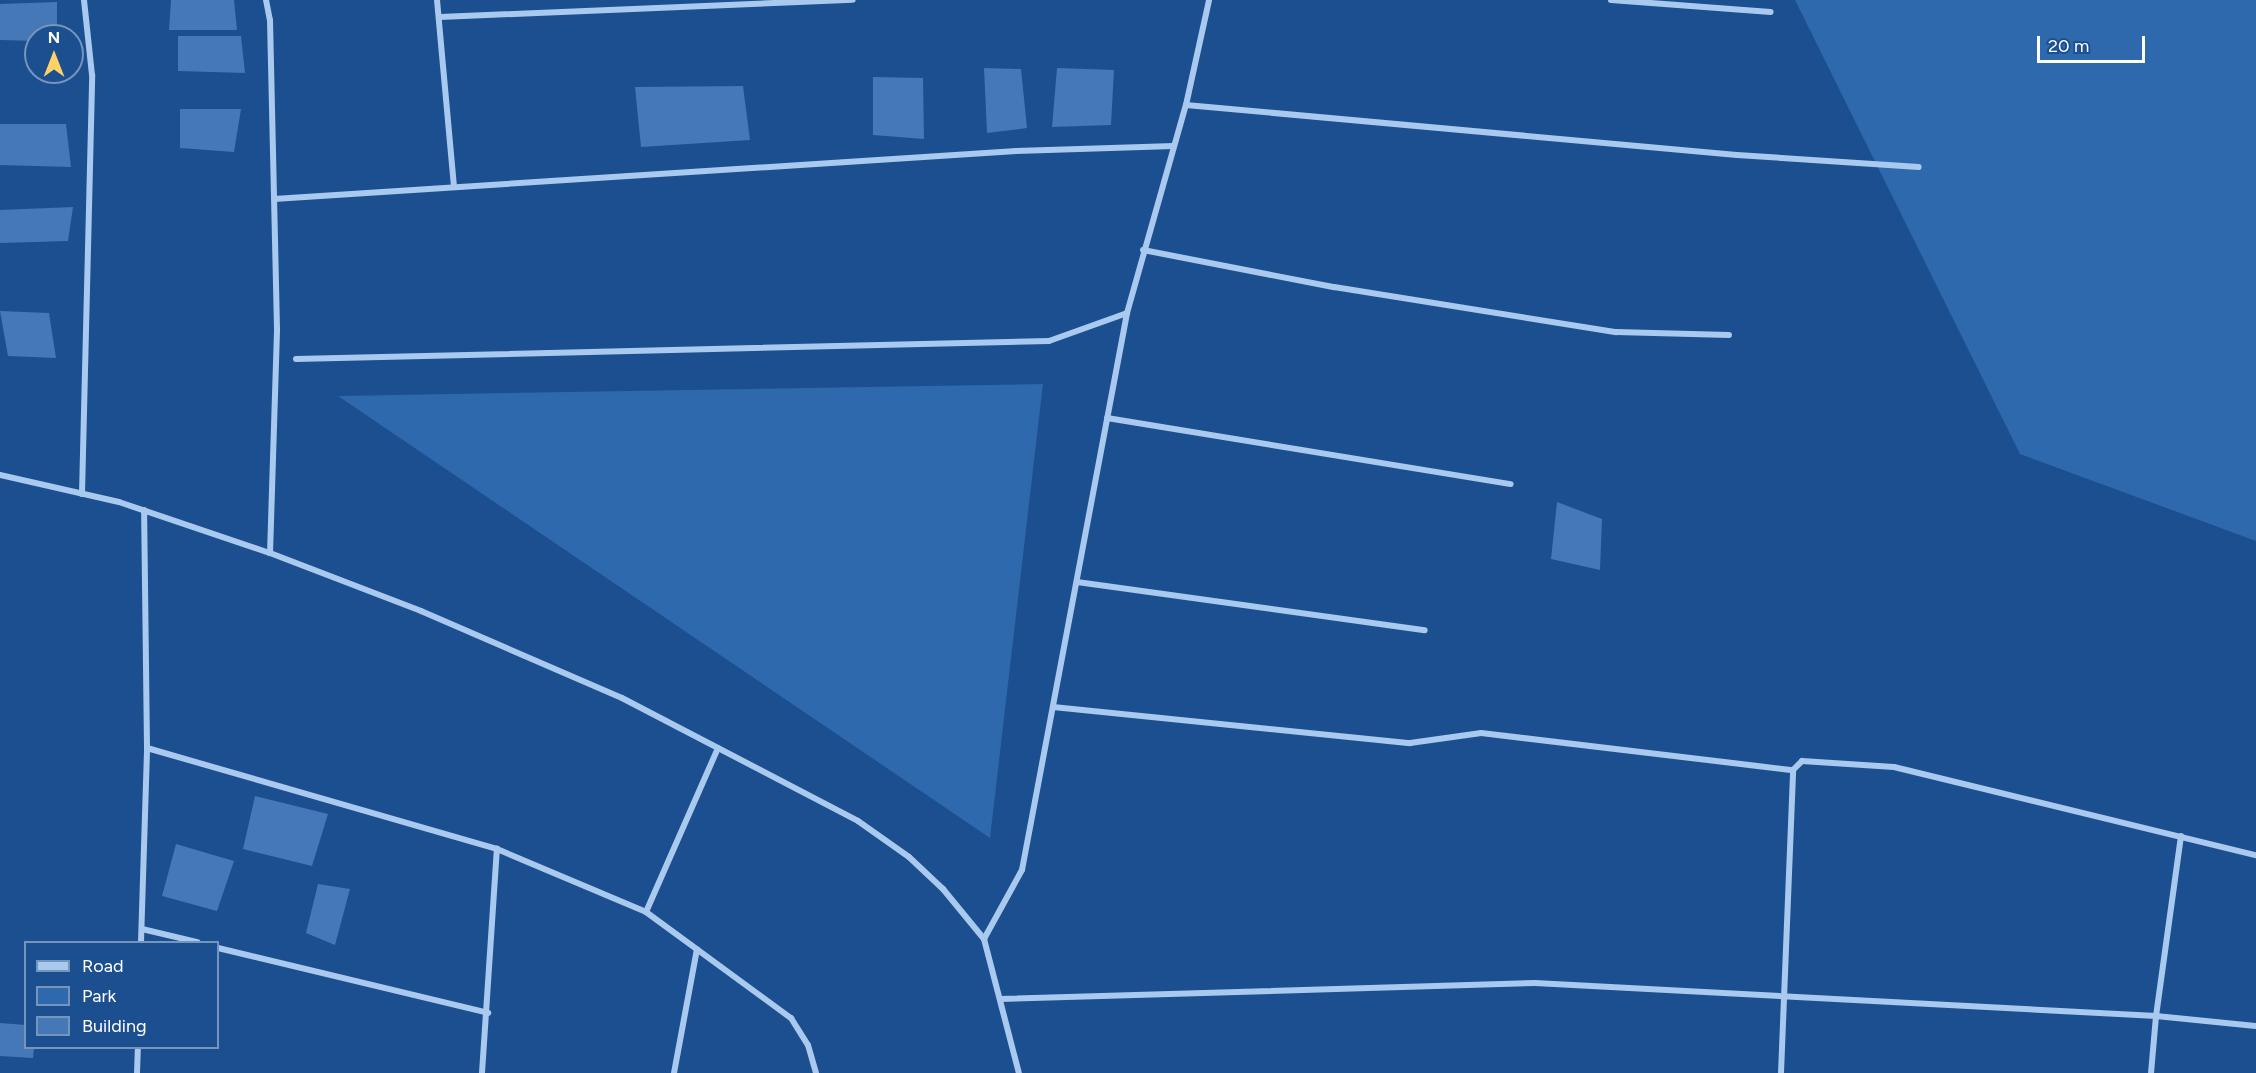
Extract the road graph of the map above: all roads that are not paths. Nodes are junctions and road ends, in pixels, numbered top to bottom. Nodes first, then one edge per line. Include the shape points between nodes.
1 (84, 0) edge
2 (266, 0) edge
3 (437, 0) edge
4 (854, 0) edge
5 (1209, 0) edge
6 (1611, 0) edge
7 (1771, 12) dead end
8 (440, 17) junction
9 (1186, 105) junction
10 (1174, 146) junction
11 (1919, 167) dead end
12 (454, 186) junction
13 (274, 199) junction
14 (1143, 250) junction
15 (1127, 313) junction
16 (1729, 335) dead end
17 (297, 359) dead end
18 (1107, 418) junction
19 (0, 475) edge
20 (1511, 484) dead end
21 (82, 494) junction
22 (144, 510) junction
23 (270, 553) junction
24 (1077, 582) junction
25 (1425, 630) dead end
26 (1053, 706) junction
27 (147, 748) junction
28 (718, 748) junction
29 (1793, 770) junction
30 (2181, 836) junction
31 (497, 849) junction
32 (2256, 855) edge
33 (646, 912) junction
34 (142, 929) junction
35 (984, 939) junction
36 (141, 941) edge
37 (193, 941) edge
38 (219, 948) edge
39 (697, 949) junction
40 (1781, 998) junction
41 (1000, 999) junction
42 (488, 1013) junction
43 (2156, 1016) junction
44 (2256, 1026) edge
45 (138, 1049) edge
46 (137, 1073) edge
47 (482, 1073) edge
48 (674, 1073) edge
49 (816, 1073) edge
50 (1019, 1073) edge
51 (1781, 1073) edge
52 (2151, 1073) edge

1 - 21 street via 92,75
2 - 13 street via 270,20
3 - 8 street
4 - 8 street
5 - 9 street
6 - 7 street
8 - 12 street
9 - 10 street
9 - 11 street via 1737,155
10 - 12 street via 1016,151
10 - 14 street
12 - 13 street
13 - 23 street via 276,332
14 - 15 street
14 - 16 street via 1335,287 1616,332
15 - 17 street via 1049,341
15 - 18 street
18 - 20 street
18 - 24 street
19 - 21 street
21 - 22 street
22 - 23 street
22 - 27 street
23 - 28 street via 422,611 612,693
24 - 25 street
24 - 26 street
26 - 29 street via 1410,743 1481,733
26 - 35 street via 1022,870
27 - 31 street
27 - 34 street
28 - 33 street
28 - 35 street via 858,821 909,857 943,889
29 - 30 street via 1802,761 1894,767
29 - 40 street
30 - 32 street
30 - 43 street
31 - 33 street
31 - 42 street
33 - 39 street
34 - 36 street
34 - 37 street
35 - 41 street
38 - 42 street
39 - 48 street
39 - 49 street via 791,1018 808,1045
40 - 41 street via 1535,983
40 - 43 street
40 - 51 street
41 - 50 street
42 - 47 street
43 - 44 street
43 - 52 street
45 - 46 street

